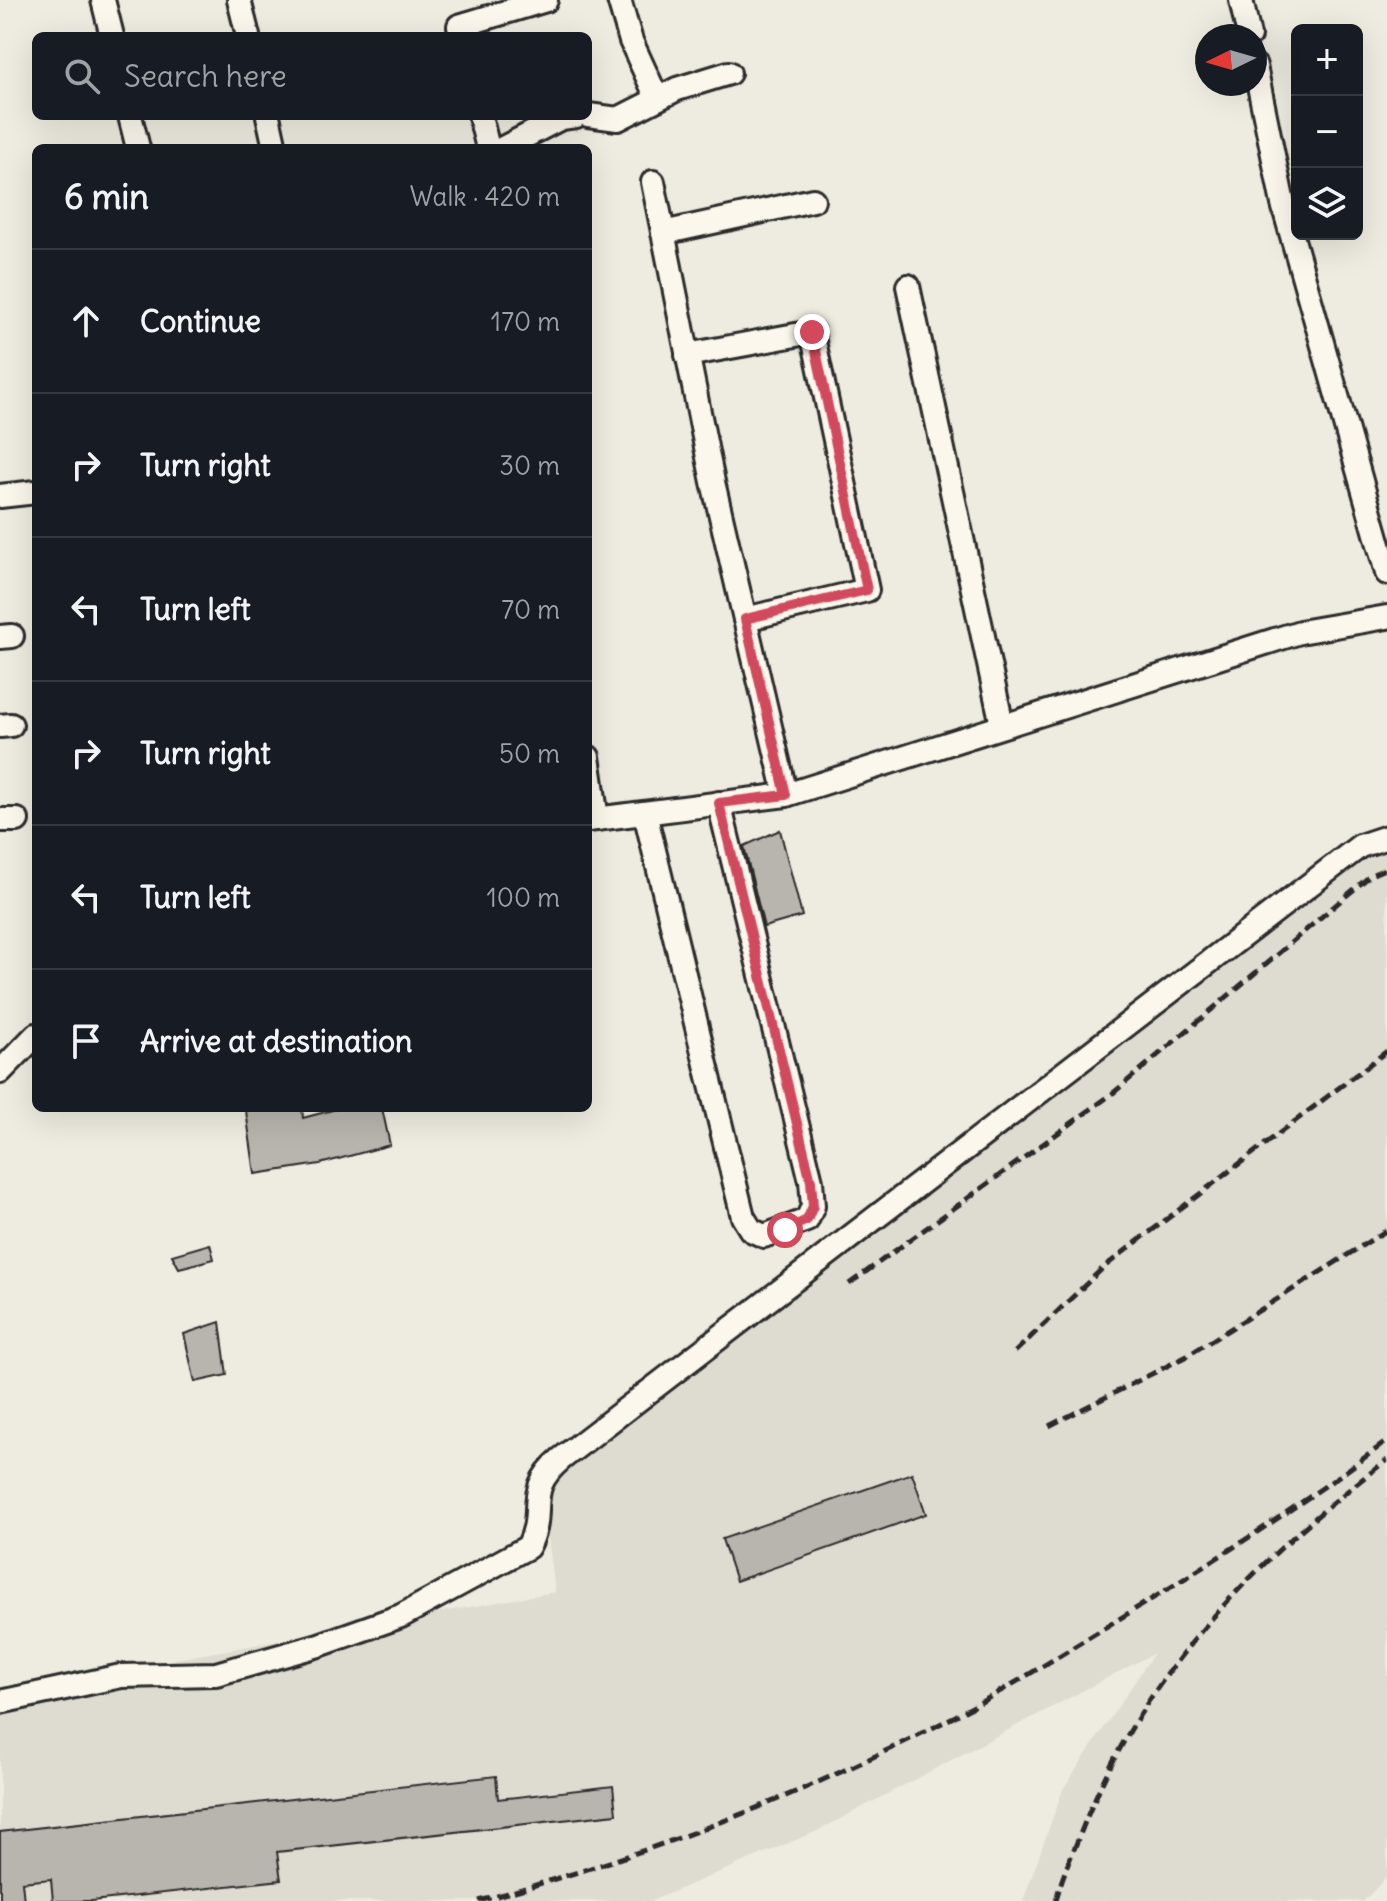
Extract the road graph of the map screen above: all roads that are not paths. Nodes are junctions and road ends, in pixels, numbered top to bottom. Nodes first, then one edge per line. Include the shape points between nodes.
1 (103, 0) edge
2 (239, 0) edge
3 (546, 0) edge
4 (619, 0) edge
5 (1241, 0) edge
6 (1246, 24) edge
7 (111, 32) edge
8 (247, 32) edge
9 (460, 32) edge
10 (729, 73) dead end
11 (1261, 96) edge
12 (657, 98) junction
13 (592, 116) edge
14 (131, 120) edge
15 (269, 120) edge
16 (481, 120) edge
17 (557, 120) edge
18 (137, 144) edge
19 (274, 144) edge
20 (487, 144) edge
21 (511, 144) edge
22 (653, 182) dead end
23 (813, 200) dead end
24 (663, 233) junction
25 (908, 286) dead end
26 (687, 355) junction
27 (32, 492) edge
28 (0, 496) edge
29 (1387, 573) edge
30 (1387, 617) edge
31 (745, 619) junction
32 (1002, 725) junction
33 (786, 795) junction
34 (719, 803) junction
35 (645, 813) junction
36 (592, 820) edge
37 (1387, 837) edge
38 (32, 1039) edge
39 (0, 1072) edge
40 (0, 1702) edge

1 - 7 street
2 - 8 street
3 - 9 street via 459,26
4 - 12 street
5 - 6 street
10 - 12 street
11 - 29 street via 1283,204
12 - 13 street via 618,119
14 - 18 street
15 - 19 street
16 - 20 street
17 - 21 street
22 - 24 street
23 - 24 street
24 - 26 street
25 - 32 street
26 - 31 street
26 - 31 street via 812,332 867,590
27 - 28 street
30 - 32 street via 1300,632
31 - 33 street
32 - 33 street
33 - 34 street
34 - 35 street
34 - 35 street via 811,1181 813,1206 807,1220 764,1236 751,1230 743,1217
35 - 36 street
37 - 40 street via 1360,846 544,1473 537,1487 536,1532 528,1547 401,1616 319,1645 216,1674 121,1676
38 - 39 street

